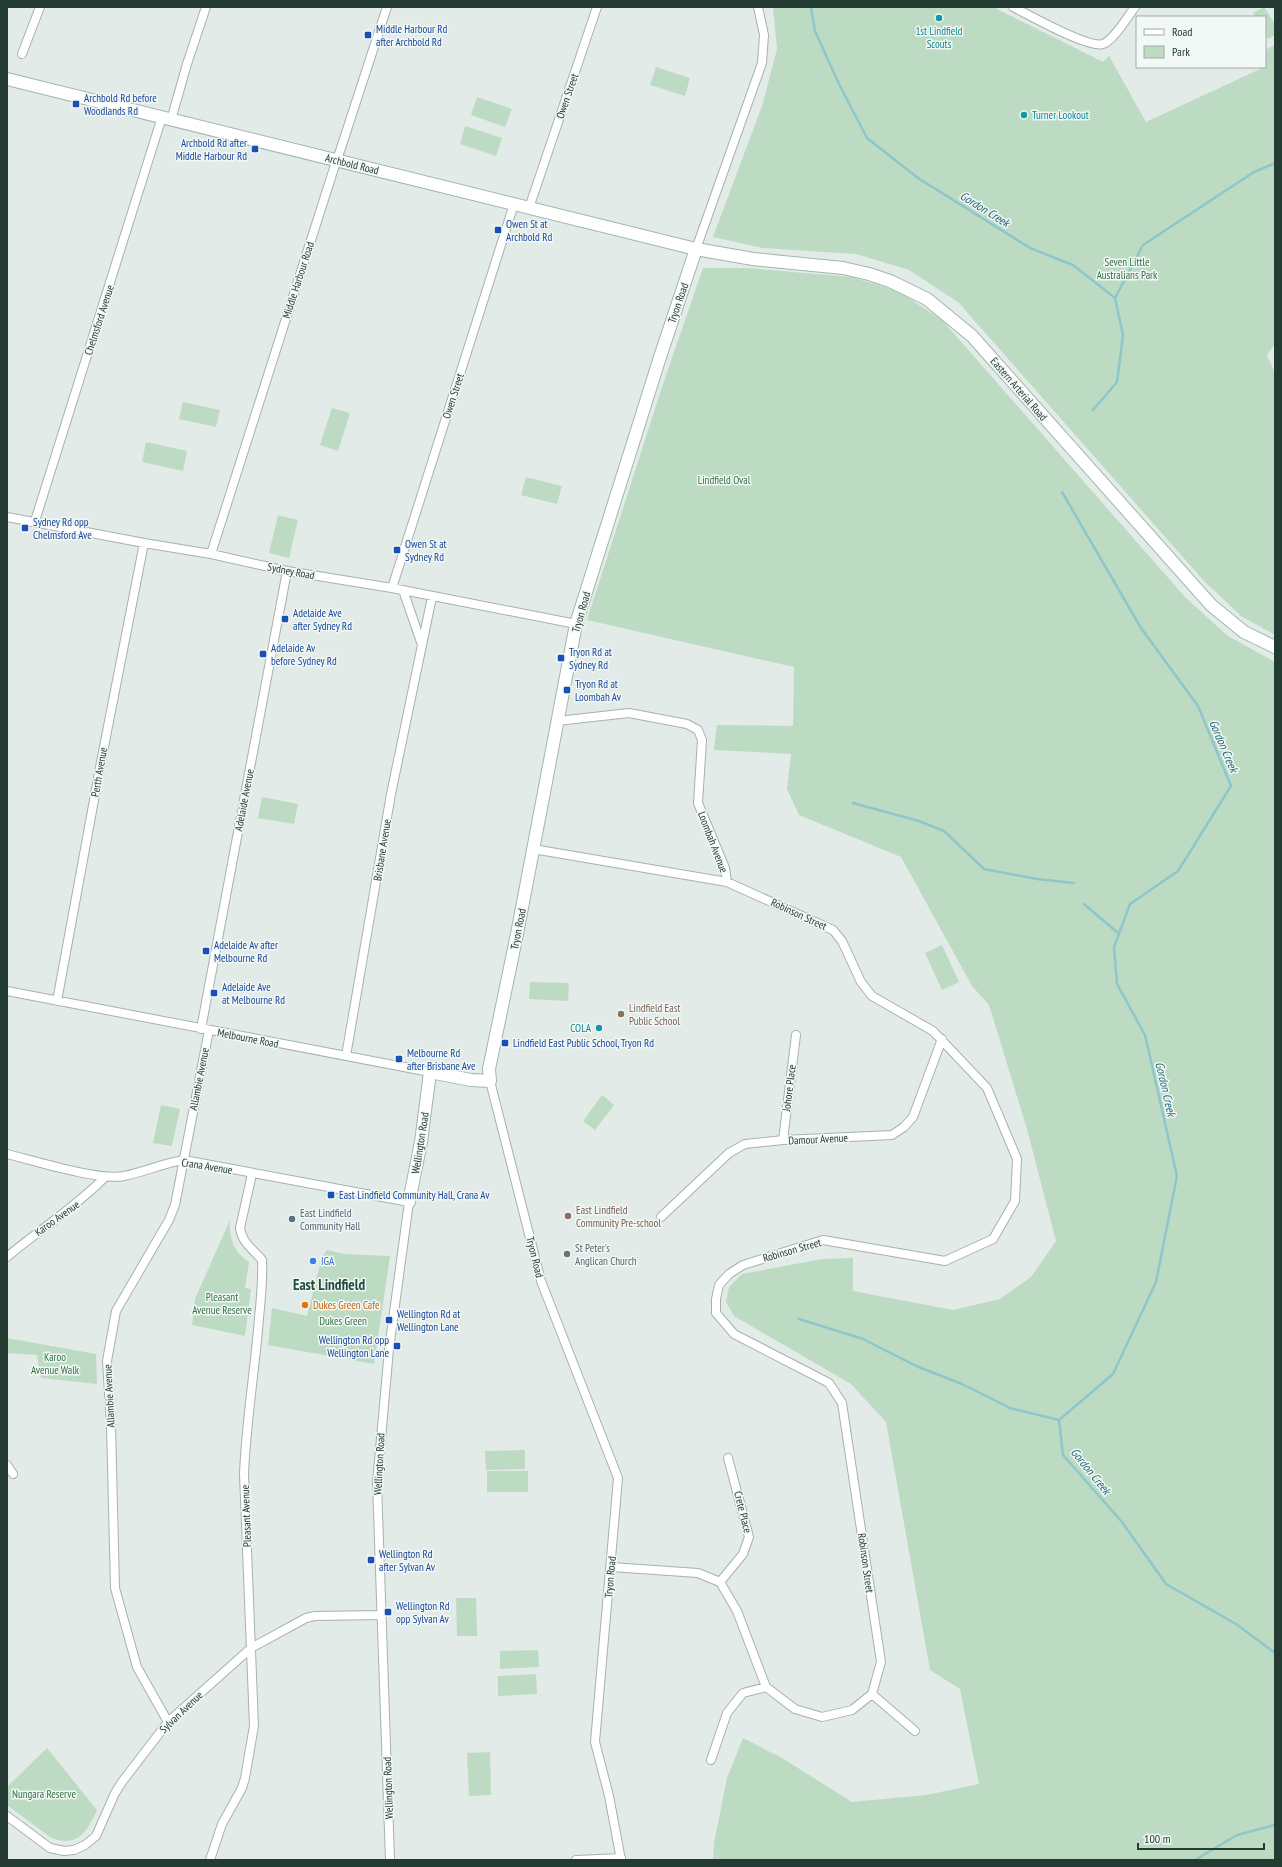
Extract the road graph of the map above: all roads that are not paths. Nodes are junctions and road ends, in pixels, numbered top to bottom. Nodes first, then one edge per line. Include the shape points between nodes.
1 (40, 7) edge
2 (206, 7) edge
3 (387, 7) edge
4 (596, 7) edge
5 (758, 7) edge
6 (1013, 7) edge
7 (1135, 7) edge
8 (22, 54) dead end
9 (7, 79) edge
10 (166, 118) junction
11 (337, 160) junction
12 (514, 204) junction
13 (529, 208) junction
14 (696, 249) junction
15 (7, 517) edge
16 (35, 521) junction
17 (144, 543) junction
18 (211, 554) junction
19 (287, 571) junction
20 (392, 588) junction
21 (403, 590) junction
22 (432, 597) junction
23 (576, 624) junction
24 (422, 645) junction
25 (1275, 647) edge
26 (557, 721) junction
27 (533, 849) junction
28 (727, 882) junction
29 (7, 991) edge
30 (58, 1001) junction
31 (205, 1029) junction
32 (796, 1035) dead end
33 (942, 1038) junction
34 (346, 1056) junction
35 (430, 1072) junction
36 (490, 1081) junction
37 (783, 1140) junction
38 (7, 1154) edge
39 (184, 1160) junction
40 (252, 1174) junction
41 (105, 1177) junction
42 (409, 1202) junction
43 (661, 1217) dead end
44 (7, 1257) edge
45 (728, 1458) dead end
46 (7, 1465) edge
47 (13, 1474) dead end
48 (612, 1567) junction
49 (720, 1582) junction
50 (381, 1615) junction
51 (251, 1648) junction
52 (766, 1687) junction
53 (872, 1694) junction
54 (168, 1722) junction
55 (915, 1731) dead end
56 (711, 1760) dead end
57 (7, 1816) edge
58 (621, 1859) edge
59 (210, 1860) edge
60 (390, 1860) edge
61 (576, 1860) edge

1 - 8 street
2 - 10 street, Chelmsford Avenue
3 - 11 street, Middle Harbour Road
4 - 13 street, Owen Street
5 - 14 street, Tryon Road via 764,35 762,63
6 - 7 street via 1082,41 1096,45 1110,39
9 - 10 main road, Archbold Road
10 - 11 main road, Archbold Road
10 - 16 street, Chelmsford Avenue
11 - 12 main road, Archbold Road
11 - 18 street, Middle Harbour Road
12 - 13 main road, Archbold Road
12 - 20 street, Owen Street
13 - 14 main road, Archbold Road
14 - 23 main road, Tryon Road
14 - 25 main road, Eastern Arterial Road via 753,259 843,268 890,281 927,299 972,336 1211,605 1244,632
15 - 16 street, Sydney Road
16 - 17 street, Sydney Road
17 - 18 street, Sydney Road
17 - 30 street, Perth Avenue
18 - 19 street, Sydney Road
19 - 20 street, Sydney Road
19 - 31 street, Adelaide Avenue
20 - 21 street, Sydney Road
21 - 22 street, Sydney Road
21 - 24 street
22 - 23 street, Sydney Road
22 - 24 street, Brisbane Avenue
23 - 26 main road, Tryon Road
24 - 34 street, Brisbane Avenue via 391,794
26 - 27 main road, Tryon Road
26 - 28 street, Loombah Avenue via 629,713 687,724 698,730 702,740 698,803 725,868
27 - 28 street, Robinson Street
27 - 36 main road, Tryon Road via 489,1069
28 - 33 street, Robinson Street via 833,930 842,941 861,982 872,996
29 - 30 street, Melbourne Road
30 - 31 street, Melbourne Road
31 - 34 street, Melbourne Road
31 - 39 street, Allambie Avenue
32 - 37 street, Johore Place
33 - 37 street, Damour Avenue via 914,1117 892,1135
33 - 53 street, Robinson Street via 987,1088 1017,1159 1015,1201 993,1239 945,1261 823,1240 742,1265 719,1285 716,1299 716,1314 734,1334 829,1383 842,1403 881,1662
34 - 35 street, Melbourne Road
35 - 36 main road, Melbourne Road
35 - 42 main road, Wellington Road via 421,1142
36 - 48 street, Tryon Road via 541,1281 618,1478
37 - 43 street, Damour Avenue via 745,1144 729,1153
38 - 41 street, Crana Avenue
39 - 40 street, Crana Avenue
39 - 41 street, Crana Avenue via 124,1176
39 - 54 street, Allambie Avenue via 169,1220 116,1311 107,1361 115,1588 137,1666
40 - 42 street, Crana Avenue
40 - 51 street, Pleasant Avenue via 240,1228 247,1245 262,1260 263,1272 245,1467
41 - 44 street, Karoo Avenue via 86,1197 36,1232
42 - 50 street, Wellington Road via 389,1349 378,1461
45 - 49 street, Crete Place via 749,1537 743,1554
46 - 47 street
48 - 49 street via 698,1573
48 - 58 street, Tryon Road via 595,1742
49 - 52 street via 737,1611
50 - 51 street, Sylvan Avenue via 306,1618
50 - 60 street, Wellington Road
51 - 54 street, Sylvan Avenue
51 - 59 street, Pleasant Avenue via 255,1701 248,1763 242,1788 222,1824
52 - 53 street via 795,1709 822,1717 852,1710
52 - 56 street via 743,1693 727,1713
53 - 55 street
54 - 57 street, Sylvan Avenue via 122,1782 96,1836 86,1845 69,1851 50,1848
58 - 61 street

